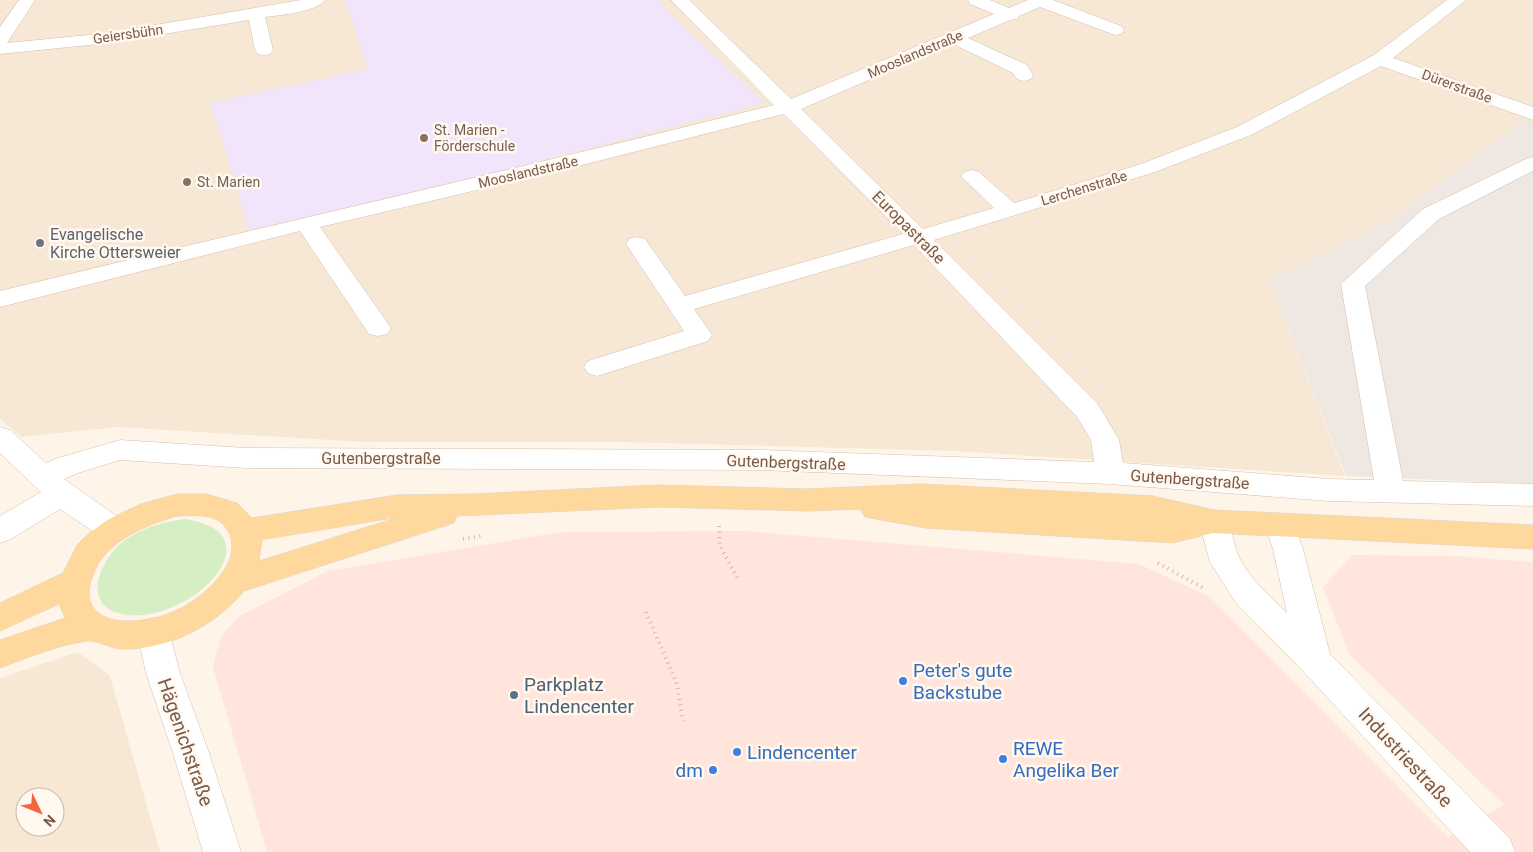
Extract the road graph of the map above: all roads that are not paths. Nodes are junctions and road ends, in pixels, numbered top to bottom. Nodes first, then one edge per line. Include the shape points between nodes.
1 (27, 0) edge
2 (317, 0) edge
3 (679, 0) edge
4 (976, 0) edge
5 (1041, 0) edge
6 (1458, 0) edge
7 (256, 14) junction
8 (1011, 15) junction
9 (1115, 30) dead end
10 (954, 38) junction
11 (0, 40) edge
12 (0, 49) edge
13 (264, 50) dead end
14 (1380, 59) junction
15 (1024, 75) dead end
16 (789, 107) junction
17 (1533, 114) edge
18 (1533, 163) edge
19 (972, 176) dead end
20 (1010, 211) junction
21 (306, 224) junction
22 (920, 238) junction
23 (637, 244) dead end
24 (0, 299) edge
25 (680, 306) junction
26 (378, 328) dead end
27 (597, 367) dead end
28 (0, 437) edge
29 (1110, 473) junction
30 (52, 486) junction
31 (1390, 490) junction
32 (1533, 495) edge
33 (473, 505) junction
34 (1214, 522) junction
35 (1280, 525) junction
36 (114, 530) junction
37 (245, 531) junction
38 (0, 532) edge
39 (1533, 537) edge
40 (235, 581) junction
41 (73, 582) junction
42 (0, 618) edge
43 (91, 626) junction
44 (153, 632) junction
45 (0, 654) edge
46 (1316, 661) junction
47 (222, 852) edge
48 (1496, 852) edge

1 - 11 street
2 - 7 street, Geiersbühn via 298,7
3 - 16 street, Europastraße
4 - 8 street
5 - 8 street, Mooslandstraße
5 - 9 street
6 - 14 street, Lerchenstraße
7 - 12 street, Geiersbühn via 109,38
7 - 13 street
8 - 10 street, Mooslandstraße
10 - 15 street via 1020,69
10 - 16 street, Mooslandstraße
14 - 17 street, Dürerstraße
14 - 20 street, Lerchenstraße via 1244,131 1148,168
16 - 21 street, Mooslandstraße
16 - 22 street, Europastraße
18 - 31 street via 1431,214 1353,284
19 - 20 street
20 - 22 street, Lerchenstraße
21 - 24 street, Mooslandstraße
21 - 26 street
22 - 25 street, Lerchenstraße
22 - 29 street, Europastraße via 1087,410 1105,440
23 - 25 street
25 - 27 street via 699,335
28 - 30 street
29 - 30 street, Gutenbergstraße via 760,460 246,458 120,450 68,465
29 - 31 street, Gutenbergstraße via 1329,490
30 - 36 street
30 - 38 street, Gutenbergstraße
31 - 32 street, Gutenbergstraße
33 - 34 main road via 658,496 807,500 926,517 1081,527 1172,531
33 - 37 main road via 397,506
33 - 40 main road
34 - 35 main road
34 - 46 street, Industriestraße via 1226,562 1247,594
35 - 39 main road
35 - 46 street, Industriestraße
36 - 37 main road via 145,513 177,505 207,505 231,514
36 - 41 main road via 88,554
37 - 40 main road via 247,554
40 - 44 main road via 200,613 178,625
41 - 42 main road
41 - 43 main road via 72,599 78,615
43 - 44 main road via 108,633
43 - 45 main road
44 - 47 street, Hägenichstraße via 163,673
46 - 48 street, Industriestraße

